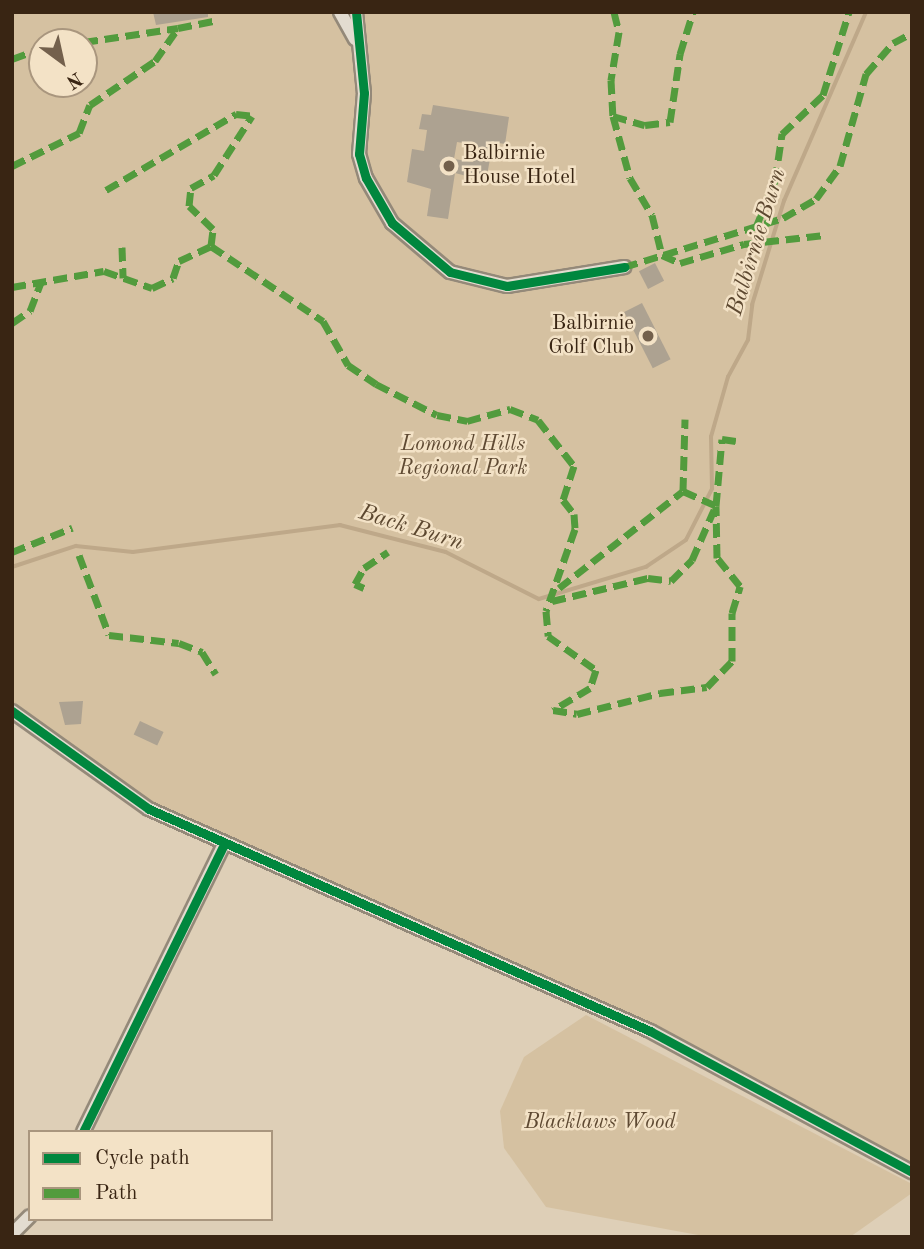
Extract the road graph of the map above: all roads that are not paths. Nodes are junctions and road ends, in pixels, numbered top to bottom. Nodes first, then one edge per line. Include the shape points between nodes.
1 (340, 12) edge
2 (356, 12) edge
3 (356, 40) junction
4 (625, 267) dead end
5 (12, 711) edge
6 (224, 844) junction
7 (84, 1130) edge
8 (912, 1172) edge
9 (28, 1218) edge
10 (12, 1234) edge

1 - 3 street
2 - 3 street
3 - 4 street via 363,93 359,154 366,178 392,223 411,241 450,272 506,286
5 - 6 street via 123,793
6 - 7 street
6 - 8 street via 650,1031
9 - 10 street

